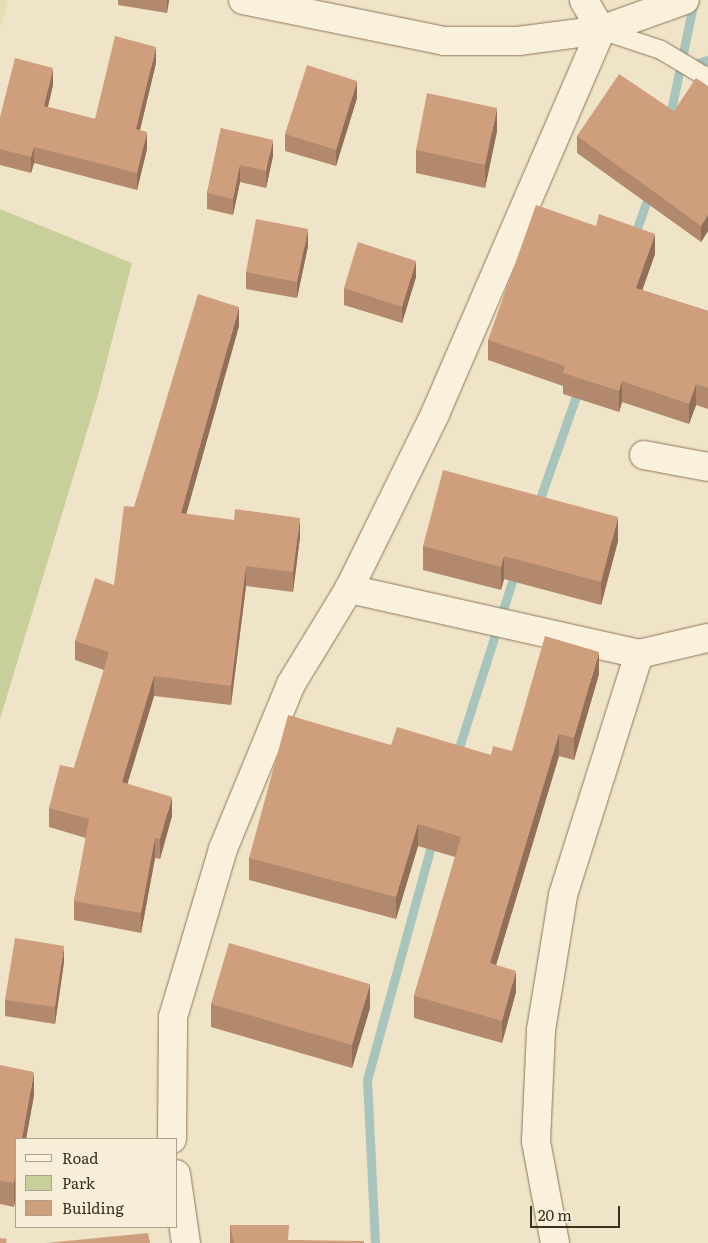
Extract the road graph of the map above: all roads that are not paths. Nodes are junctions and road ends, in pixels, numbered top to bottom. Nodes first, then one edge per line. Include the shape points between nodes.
1 (243, 0) edge
2 (584, 0) edge
3 (685, 0) edge
4 (601, 30) junction
5 (708, 78) edge
6 (644, 455) dead end
7 (708, 467) edge
8 (349, 589) junction
9 (708, 638) edge
10 (640, 654) junction
11 (172, 1138) edge
12 (178, 1188) edge
13 (186, 1243) edge
14 (555, 1243) edge

1 - 4 street via 444,42 518,41
2 - 4 street
3 - 4 street
4 - 5 lane via 661,50
4 - 8 street via 435,414
6 - 7 street
8 - 10 street
8 - 11 street via 291,684 223,849 173,1018
9 - 10 street
10 - 14 street via 563,895 541,1030 536,1141
12 - 13 street

